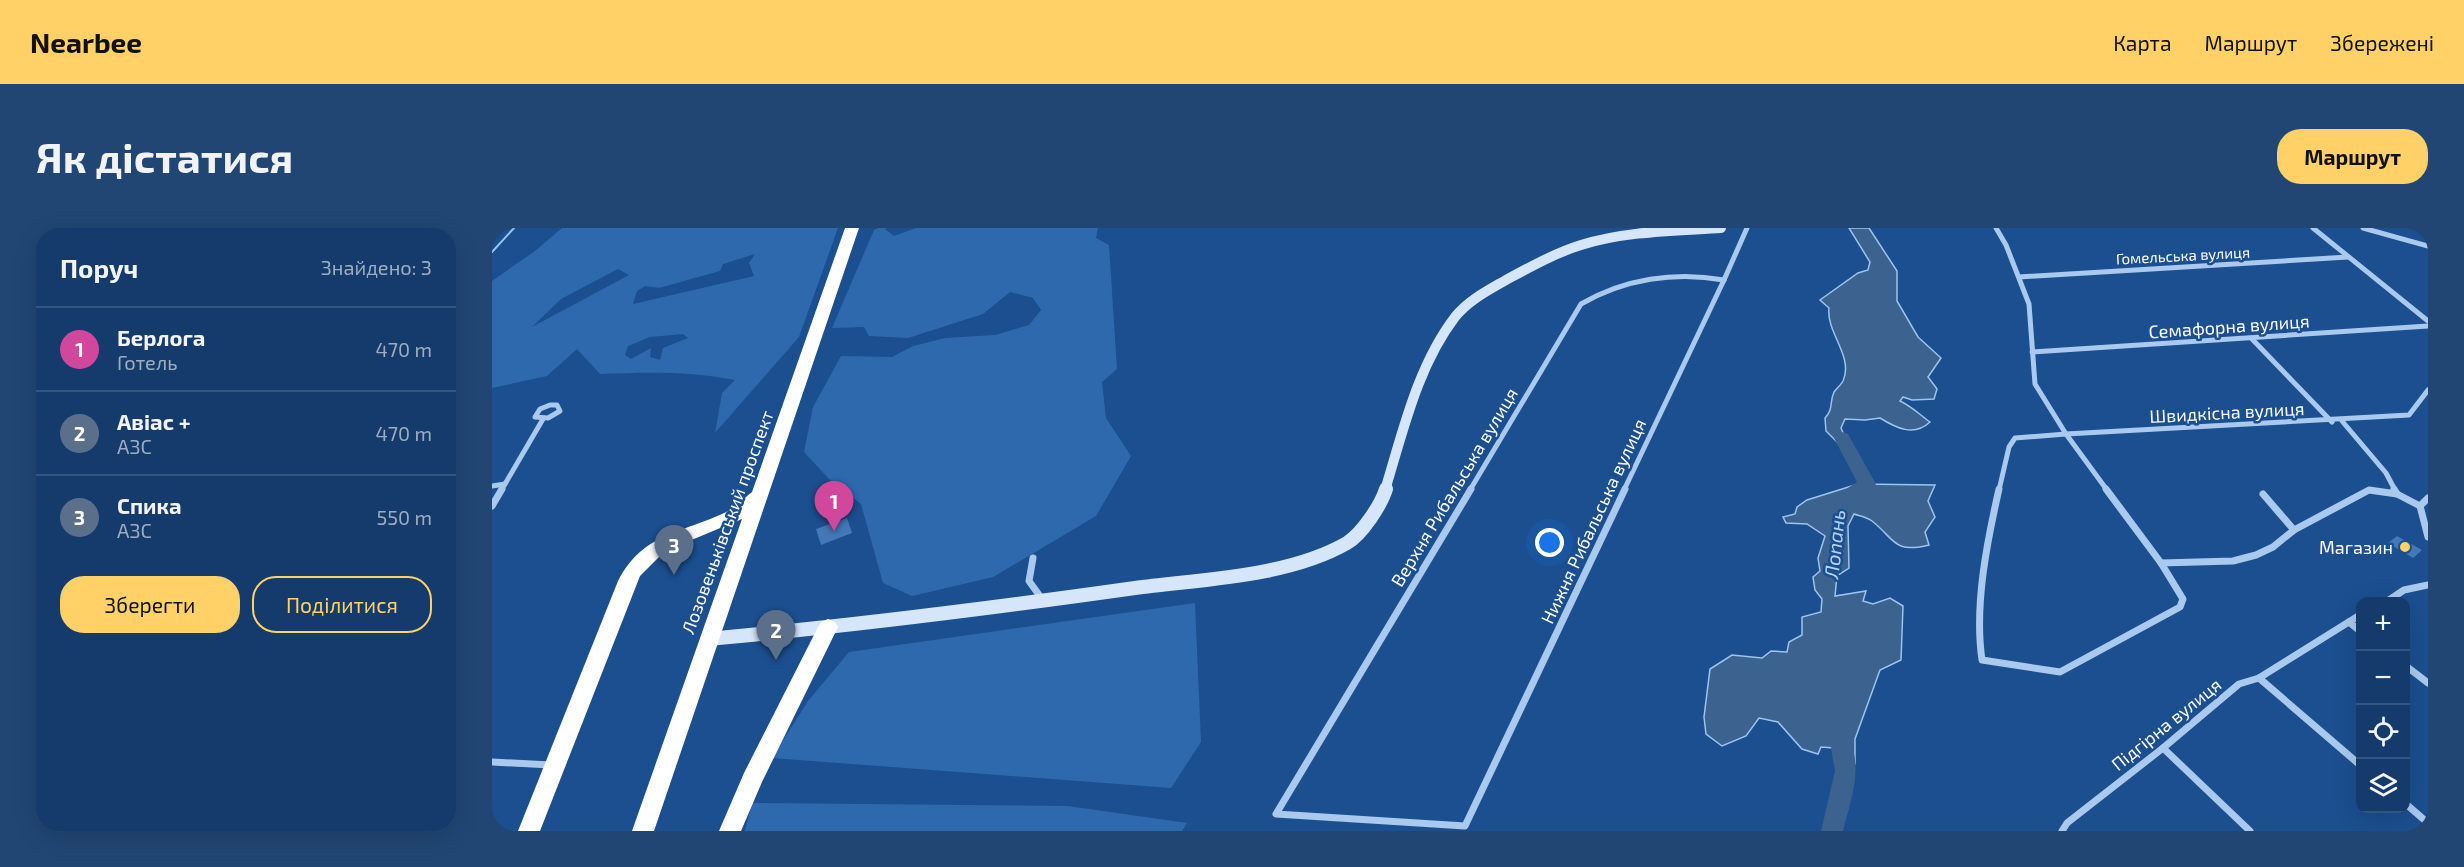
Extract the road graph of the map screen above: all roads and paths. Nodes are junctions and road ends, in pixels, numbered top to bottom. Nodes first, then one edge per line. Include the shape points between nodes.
1 (852, 228) edge
2 (1721, 228) edge
3 (1747, 228) edge
4 (1996, 228) edge
5 (2313, 228) edge
6 (2362, 228) edge
7 (2428, 246) edge
8 (2348, 257) junction
9 (2019, 277) junction
10 (1724, 280) junction
11 (2428, 323) edge
12 (2252, 339) junction
13 (2032, 352) junction
14 (2428, 390) edge
15 (543, 419) dead end
16 (2342, 421) junction
17 (2332, 422) junction
18 (2066, 434) junction
19 (505, 484) junction
20 (492, 486) edge
21 (760, 493) junction
22 (2264, 494) dead end
23 (2397, 494) junction
24 (2428, 498) edge
25 (492, 506) edge
26 (2420, 506) junction
27 (2294, 530) junction
28 (2428, 537) edge
29 (1033, 558) dead end
30 (2161, 563) junction
31 (2428, 585) edge
32 (2394, 597) edge
33 (1044, 601) junction
34 (2356, 618) edge
35 (2349, 622) junction
36 (828, 627) junction
37 (2356, 627) edge
38 (708, 639) junction
39 (2410, 669) edge
40 (2259, 678) junction
41 (2428, 683) edge
42 (2163, 748) junction
43 (2356, 761) edge
44 (492, 762) edge
45 (554, 765) junction
46 (2410, 807) edge
47 (2428, 823) edge
48 (1465, 826) joint
49 (529, 831) edge
50 (643, 831) edge
51 (730, 831) edge
52 (2062, 831) edge
53 (2250, 831) edge

1 - 21 highway, Лозовеньківський проспект
2 - 33 street via 1630,234 1580,245 1474,298 1456,316 1418,384 1381,504 1349,542 1308,560 1256,572
3 - 10 street, Нижня Рибальська вулиця
4 - 9 street
5 - 8 street
6 - 7 street
8 - 9 street, Гомельська вулиця
8 - 11 street
9 - 13 street via 2029,304
10 - 48 street, Нижня Рибальська вулиця
10 - 48 street, Верхня Рибальська вулиця via 1697,275 1630,284 1590,297 1581,304 1276,814
11 - 12 street, Семафорна вулиця
12 - 13 street, Семафорна вулиця
12 - 17 street
13 - 18 street via 2035,384
14 - 16 street, Швидкісна вулиця via 2409,415
15 - 19 street
16 - 17 street, Швидкісна вулиця
16 - 23 street via 2386,473
17 - 18 street, Швидкісна вулиця
18 - 30 street
18 - 30 street, Швидкісна вулиця via 2015,438 2009,447 1990,529 1978,632 1982,660 2060,672 2180,607 2183,599
19 - 20 street
19 - 25 street
21 - 38 highway, Лозовеньківський проспект
21 - 45 highway via 738,514 659,546 640,561 627,581
22 - 27 street
23 - 26 street
23 - 27 street via 2369,490
24 - 26 street
26 - 28 street
27 - 30 street via 2273,547 2233,561
29 - 33 street via 1027,577
31 - 32 street via 2404,590
33 - 36 street
34 - 35 street, Підгірна вулиця
35 - 37 street
35 - 40 street, Підгірна вулиця
36 - 38 street
36 - 51 highway
38 - 50 highway, Лозовеньківський проспект
39 - 41 street
40 - 42 street, Підгірна вулиця via 2238,684
40 - 43 street
42 - 52 street, Підгірна вулиця via 2067,823
42 - 53 street
44 - 45 street
45 - 49 highway
46 - 47 street

